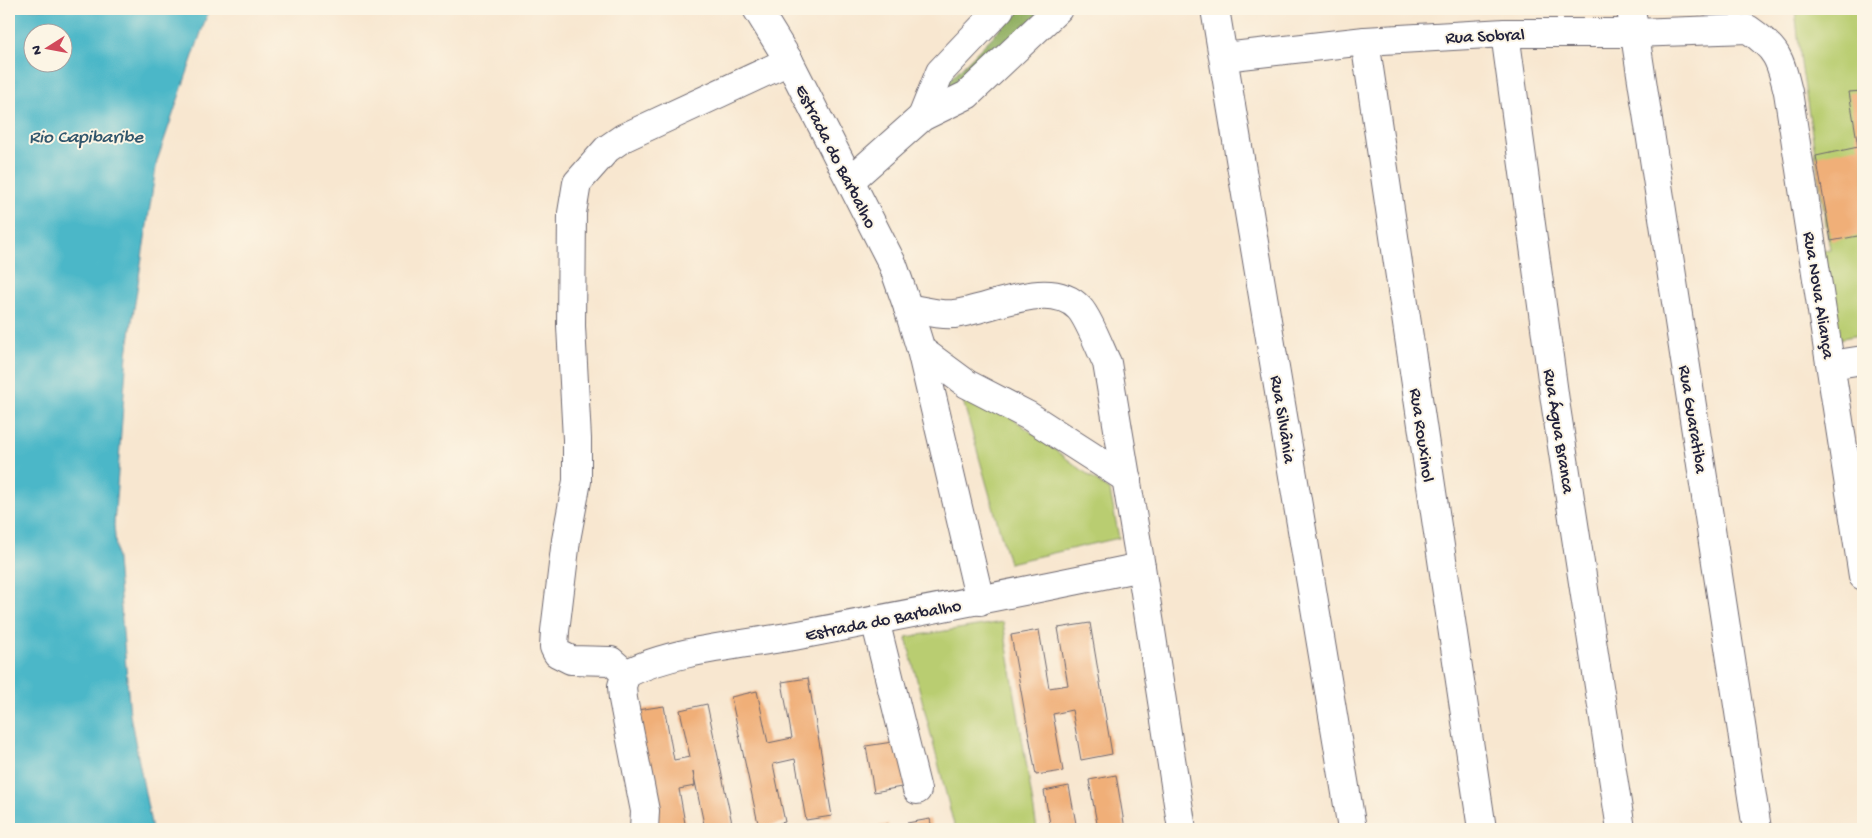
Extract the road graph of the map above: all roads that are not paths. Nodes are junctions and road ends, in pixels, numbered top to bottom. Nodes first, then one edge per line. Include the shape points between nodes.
1 (757, 9) edge
2 (1000, 9) edge
3 (1058, 9) edge
4 (1215, 9) edge
5 (1633, 21) edge
6 (1748, 29) joint
7 (1505, 33) junction
8 (1365, 41) junction
9 (1224, 57) junction
10 (789, 61) junction
11 (922, 116) junction
12 (851, 180) junction
13 (908, 308) junction
14 (921, 350) junction
15 (1863, 360) edge
16 (1831, 365) junction
17 (1127, 479) junction
18 (1859, 521) edge
19 (1141, 567) junction
20 (1863, 576) edge
21 (980, 600) junction
22 (875, 620) junction
23 (626, 674) junction
24 (917, 790) dead end
25 (644, 829) edge
26 (1182, 829) edge
27 (1352, 829) edge
28 (1482, 829) edge
29 (1621, 829) edge
30 (1757, 829) edge

1 - 10 street, Estrada do Barbalho
2 - 11 street via 940,72
3 - 11 street via 967,95
4 - 9 street, Rua Silvânia
5 - 6 street, Rua Sobral
5 - 7 street, Rua Sobral
5 - 30 street, Rua Guaratiba
6 - 16 street, Rua Nova Aliança via 1775,52 1788,92
7 - 8 street, Rua Sobral
7 - 29 street, Rua Água Branca via 1555,401
8 - 9 street, Rua Sobral
8 - 28 street, Rua Rouxinol
9 - 27 street, Rua Silvânia
10 - 12 street, Estrada do Barbalho
10 - 23 street via 623,138 607,149 577,182 572,212 571,326 578,482 566,540 554,647 556,653 571,660 611,661
11 - 12 street
12 - 13 street, Estrada do Barbalho via 893,265
13 - 14 street, Estrada do Barbalho
13 - 17 street via 953,315 1043,294 1062,297 1080,308 1107,363
14 - 17 street via 967,384 1029,416
14 - 21 street, Estrada do Barbalho
15 - 16 street
16 - 18 street, Rua Nova Aliança
17 - 19 street
18 - 20 street, Rua Nova Aliança
19 - 21 street, Estrada do Barbalho
19 - 26 street
21 - 22 street, Estrada do Barbalho
22 - 23 street, Estrada do Barbalho via 711,649 657,661
22 - 24 street
23 - 25 street via 622,686 623,699 645,811

